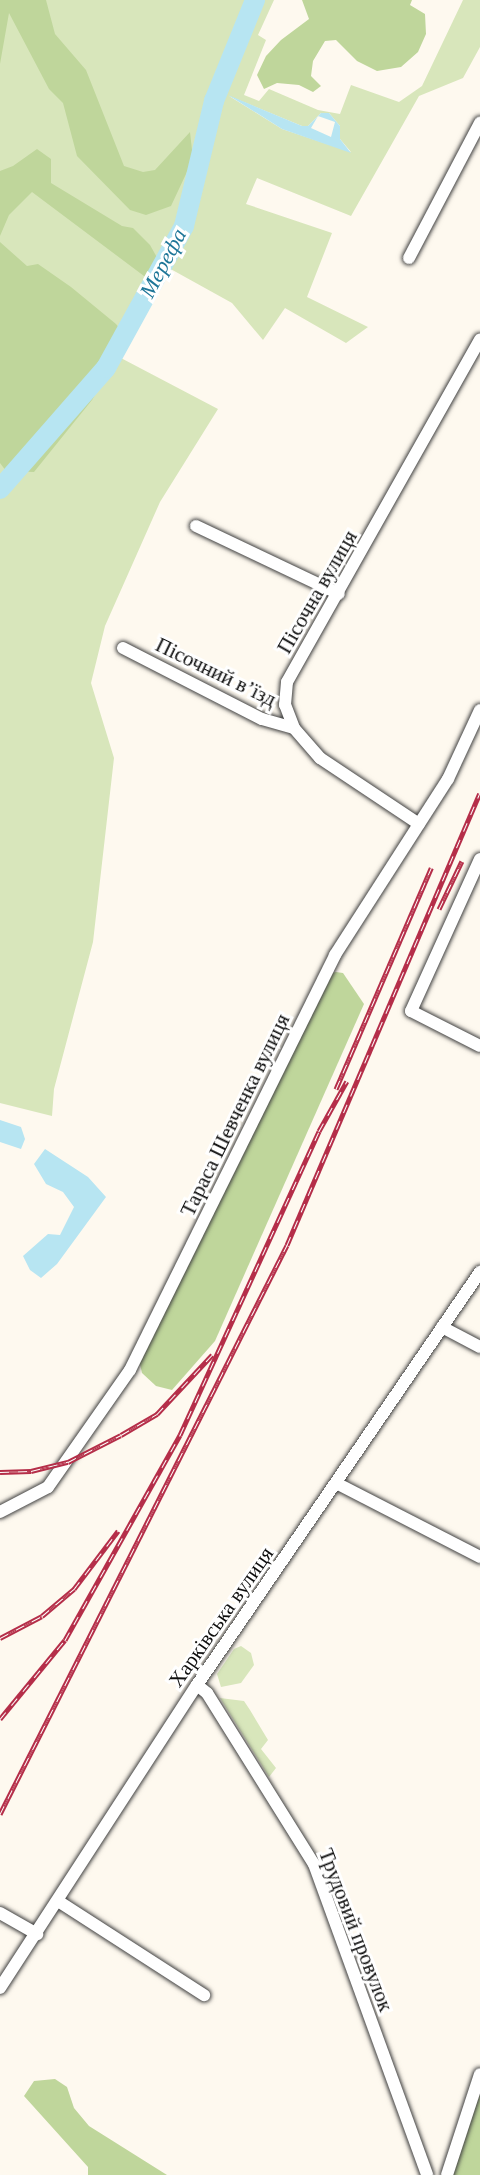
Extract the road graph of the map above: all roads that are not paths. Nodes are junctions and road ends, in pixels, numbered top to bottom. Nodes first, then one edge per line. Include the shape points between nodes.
1 (478, 130) edge
2 (409, 258) dead end
3 (480, 340) edge
4 (196, 526) dead end
5 (339, 594) junction
6 (123, 648) dead end
7 (480, 710) edge
8 (294, 728) junction
9 (419, 824) junction
10 (480, 860) edge
11 (480, 1046) edge
12 (480, 1272) edge
13 (442, 1327) junction
14 (480, 1347) edge
15 (338, 1484) junction
16 (0, 1512) edge
17 (480, 1557) edge
18 (197, 1685) junction
19 (58, 1901) junction
20 (0, 1913) edge
21 (37, 1934) junction
22 (0, 1988) edge
23 (204, 1995) dead end
24 (480, 2073) edge
25 (427, 2175) edge
26 (447, 2175) edge

1 - 2 street
3 - 5 street, Пісочна вулиця
4 - 5 street
5 - 8 street, Пісочна вулиця via 287,682 285,705
6 - 8 street, Пісочний в’їзд via 262,719
7 - 9 street, Тараса Шевченка вулиця via 448,779
8 - 9 street, Пісочна вулиця via 320,758
9 - 16 street, Тараса Шевченка вулиця via 335,955 130,1370 48,1487
10 - 11 street via 411,1011
12 - 13 street, Харківська вулиця
13 - 14 street
13 - 15 street, Харківська вулиця
15 - 17 street
15 - 18 street, Харківська вулиця
18 - 19 street, Харківська вулиця
18 - 25 street, Трудовий провулок via 207,1693 314,1864
19 - 21 street, Харківська вулиця
19 - 23 street
20 - 21 street
21 - 22 street, Харківська вулиця
24 - 26 street

